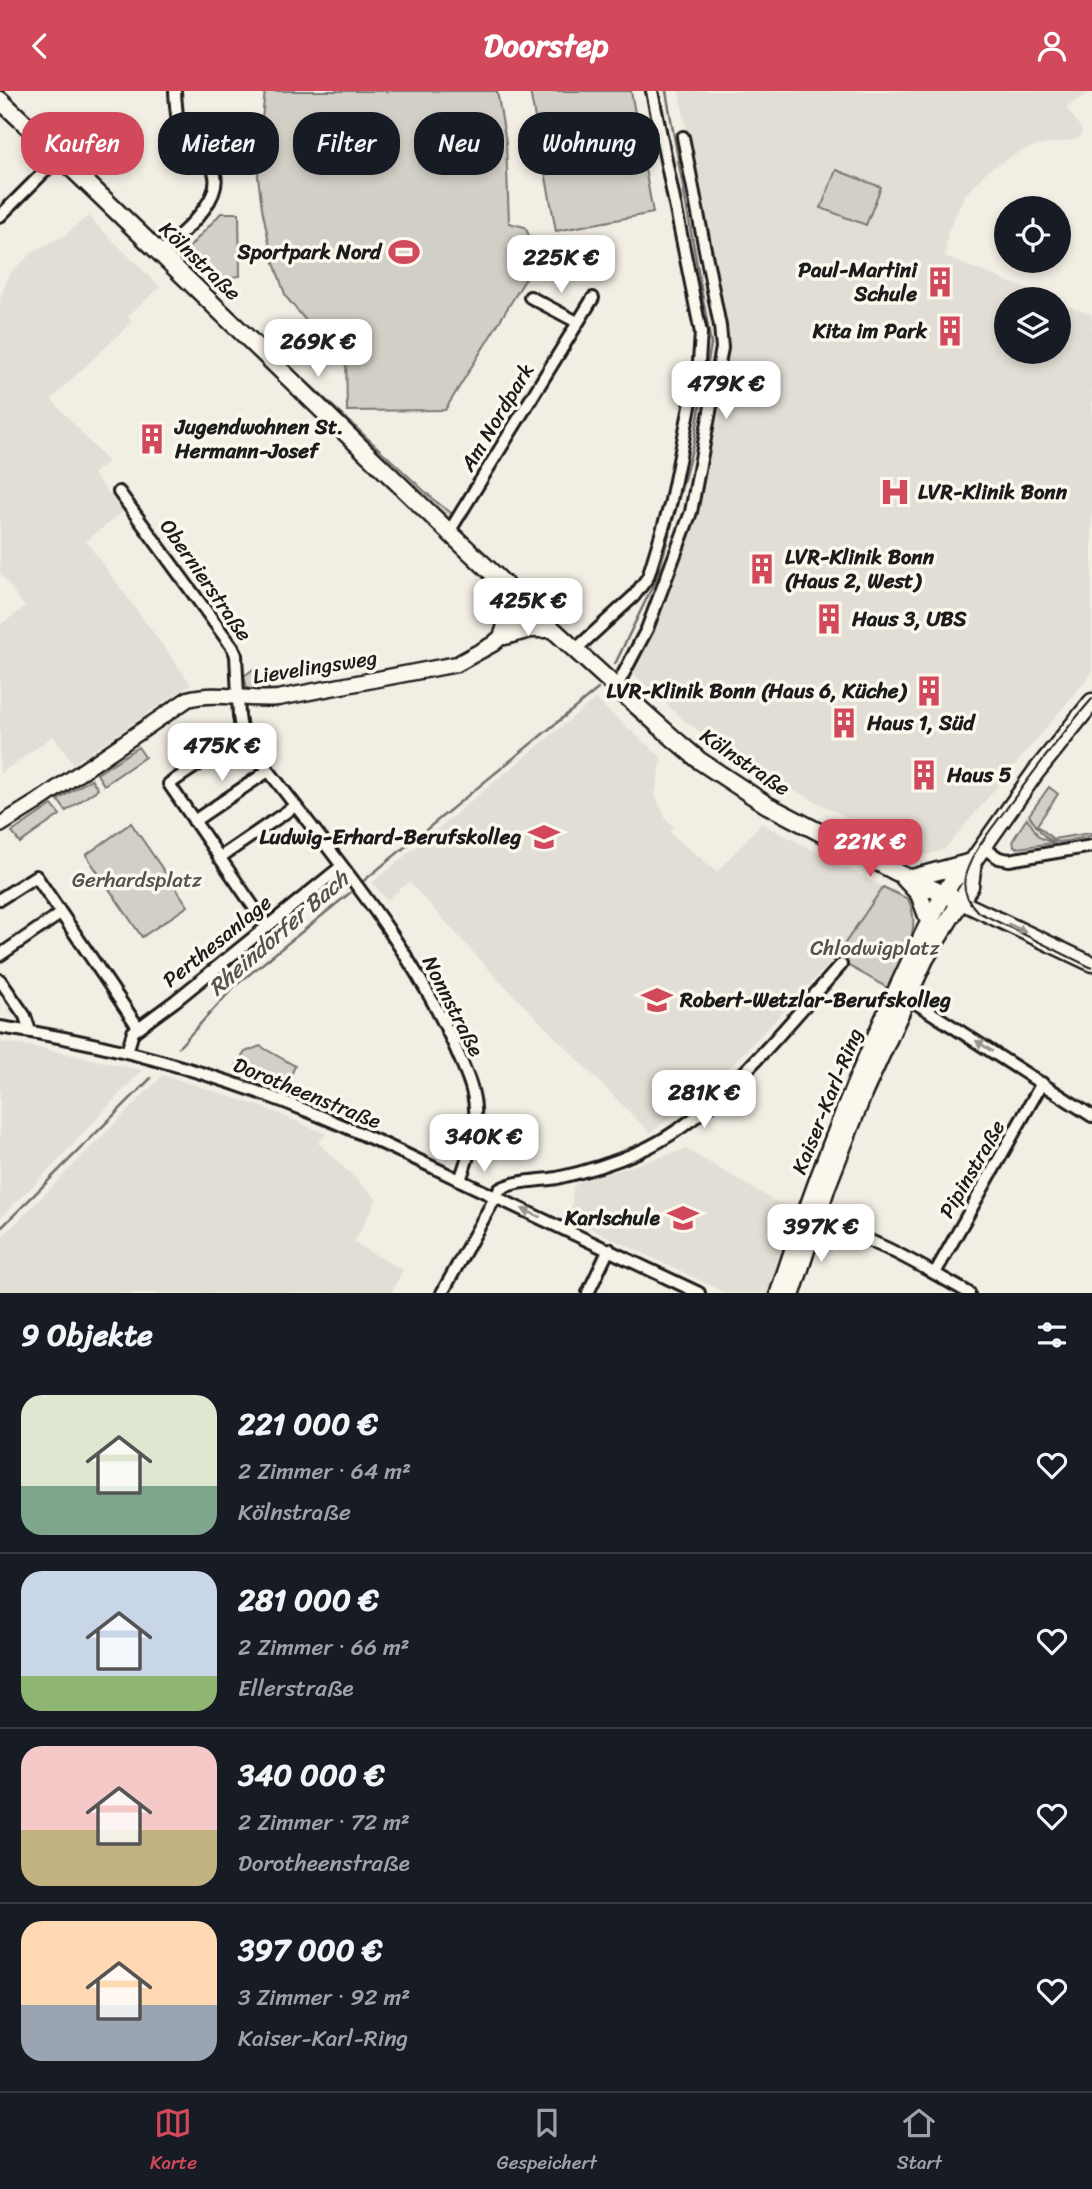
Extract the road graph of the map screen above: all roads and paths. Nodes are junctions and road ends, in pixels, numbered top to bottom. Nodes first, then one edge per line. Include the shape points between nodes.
1 (175, 91) edge
2 (652, 91) edge
3 (0, 100) edge
4 (21, 120) edge
5 (683, 137) dead end
6 (41, 175) edge
7 (80, 175) edge
8 (0, 216) edge
9 (161, 252) junction
10 (530, 297) dead end
11 (593, 298) dead end
12 (578, 322) junction
13 (119, 492) dead end
14 (449, 532) junction
15 (506, 588) junction
16 (531, 611) junction
17 (551, 630) junction
18 (500, 639) junction
19 (574, 651) junction
20 (616, 688) junction
21 (238, 698) junction
22 (1092, 702) edge
23 (242, 735) junction
24 (268, 771) junction
25 (295, 806) junction
26 (194, 821) junction
27 (0, 825) edge
28 (1092, 846) edge
29 (978, 854) junction
30 (219, 858) junction
31 (342, 866) junction
32 (905, 876) junction
33 (950, 892) junction
34 (0, 899) edge
35 (982, 912) junction
36 (60, 914) junction
37 (266, 925) junction
38 (935, 927) junction
39 (0, 955) edge
40 (1092, 964) edge
41 (841, 965) dead end
42 (0, 980) edge
43 (910, 992) junction
44 (0, 1027) edge
45 (138, 1027) junction
46 (30, 1031) junction
47 (127, 1052) junction
48 (1042, 1083) junction
49 (1092, 1116) edge
50 (460, 1180) junction
51 (494, 1196) junction
52 (815, 1223) junction
53 (609, 1249) junction
54 (934, 1273) junction
55 (442, 1293) edge
56 (587, 1293) edge
57 (699, 1293) edge
58 (779, 1293) edge
59 (792, 1293) edge
60 (969, 1293) edge

1 - 9 street via 181,132 214,171 215,188 194,220
2 - 19 street via 701,333 699,362 670,505 648,577 634,596
3 - 4 main road, Kölnstraße
5 - 20 street via 722,348 691,512 647,629
6 - 8 street
7 - 9 main road, Kölnstraße
9 - 14 main road, Kölnstraße
10 - 12 street
11 - 12 street, Am Nordpark
12 - 14 street, Am Nordpark
13 - 21 street, Obernierstraße via 233,648
14 - 15 main road, Kölnstraße
15 - 16 main road, Kölnstraße
15 - 18 street via 510,611
16 - 17 main road, Kölnstraße
16 - 18 street, Lievelingsweg
17 - 18 street
17 - 19 main road, Kölnstraße
18 - 21 street, Lievelingsweg via 457,664 278,698
19 - 20 main road, Kölnstraße
20 - 32 main road, Kölnstraße via 726,779
21 - 23 street, Obernierstraße
21 - 27 street, Lievelingsweg via 211,695 188,699
22 - 29 main road, Kaiser-Karl-Ring
23 - 24 street, Nonnstraße
23 - 26 street via 169,784
24 - 25 street, Nonnstraße
24 - 26 street
25 - 30 street
25 - 31 street, Nonnstraße
26 - 30 street
28 - 29 street via 1009,860
29 - 32 main road via 926,876
29 - 33 main road, Kaiser-Karl-Ring
30 - 37 street
31 - 37 street, Perthesanlage
31 - 50 street, Nonnstraße via 430,995 471,1088 475,1121
32 - 33 main road, Kölnstraße
32 - 38 main road
33 - 35 street, Kölnstraße
33 - 38 main road, Kaiser-Karl-Ring
33 - 38 main road, Kaiser-Karl-Ring via 950,916
34 - 36 street via 36,876
35 - 38 street
35 -> 40 street, Kölnstraße
36 - 39 street
36 - 45 street
37 - 45 street, Perthesanlage
38 - 43 main road, Kaiser-Karl-Ring
38 - 58 main road, Kaiser-Karl-Ring via 850,1094
41 - 51 street via 726,1088 669,1136 638,1152 560,1177 505,1186
42 - 46 street
48 -> 43 street via 919,1005
43 - 52 main road, Kaiser-Karl-Ring via 864,1092
44 - 46 street, Dorotheenstraße
45 - 47 street
46 - 47 street, Dorotheenstraße
47 - 50 street, Dorotheenstraße via 294,1105
48 - 49 street
48 - 54 street, Pipinstraße
50 - 51 street, Dorotheenstraße
53 -> 51 street, Dorotheenstraße
51 - 55 street
52 - 54 street via 864,1238
52 - 59 main road, Kaiser-Karl-Ring
53 - 56 street
53 - 57 street, Dorotheenstraße
54 - 60 street

